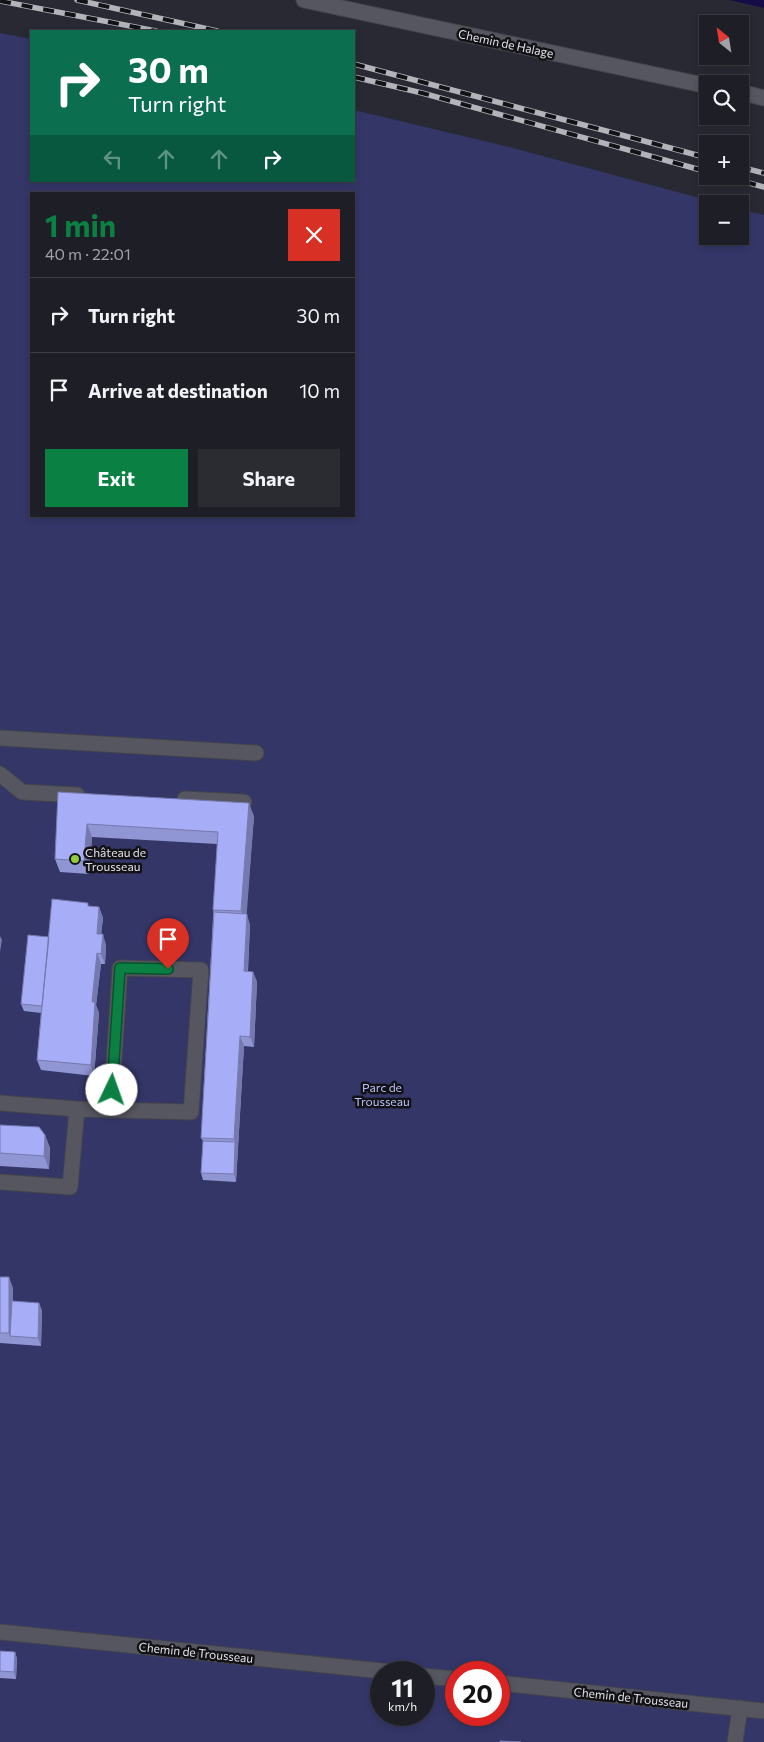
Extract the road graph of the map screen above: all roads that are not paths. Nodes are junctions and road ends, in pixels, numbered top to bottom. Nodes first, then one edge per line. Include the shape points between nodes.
1 (304, 0) edge
2 (699, 84) edge
3 (749, 94) edge
4 (764, 98) edge
5 (0, 738) edge
6 (256, 753) dead end
7 (0, 774) edge
8 (90, 795) edge
9 (167, 799) edge
10 (244, 802) edge
11 (0, 1103) edge
12 (111, 1108) junction
13 (77, 1109) junction
14 (0, 1182) edge
15 (0, 1632) edge
16 (370, 1670) edge
17 (510, 1685) edge
18 (740, 1708) junction
19 (764, 1711) edge
20 (735, 1742) edge

1 - 2 street, Chemin de Halage
3 - 4 street
5 - 6 street
7 - 8 street via 22,792
9 - 10 street
11 - 13 street
12 - 12 street via 191,1112 201,970 120,968
12 - 13 street
13 - 14 street via 70,1187
15 - 16 street, Chemin de Trousseau
17 - 18 street, Chemin de Trousseau
18 - 19 street, Chemin de Trousseau
18 - 20 street

